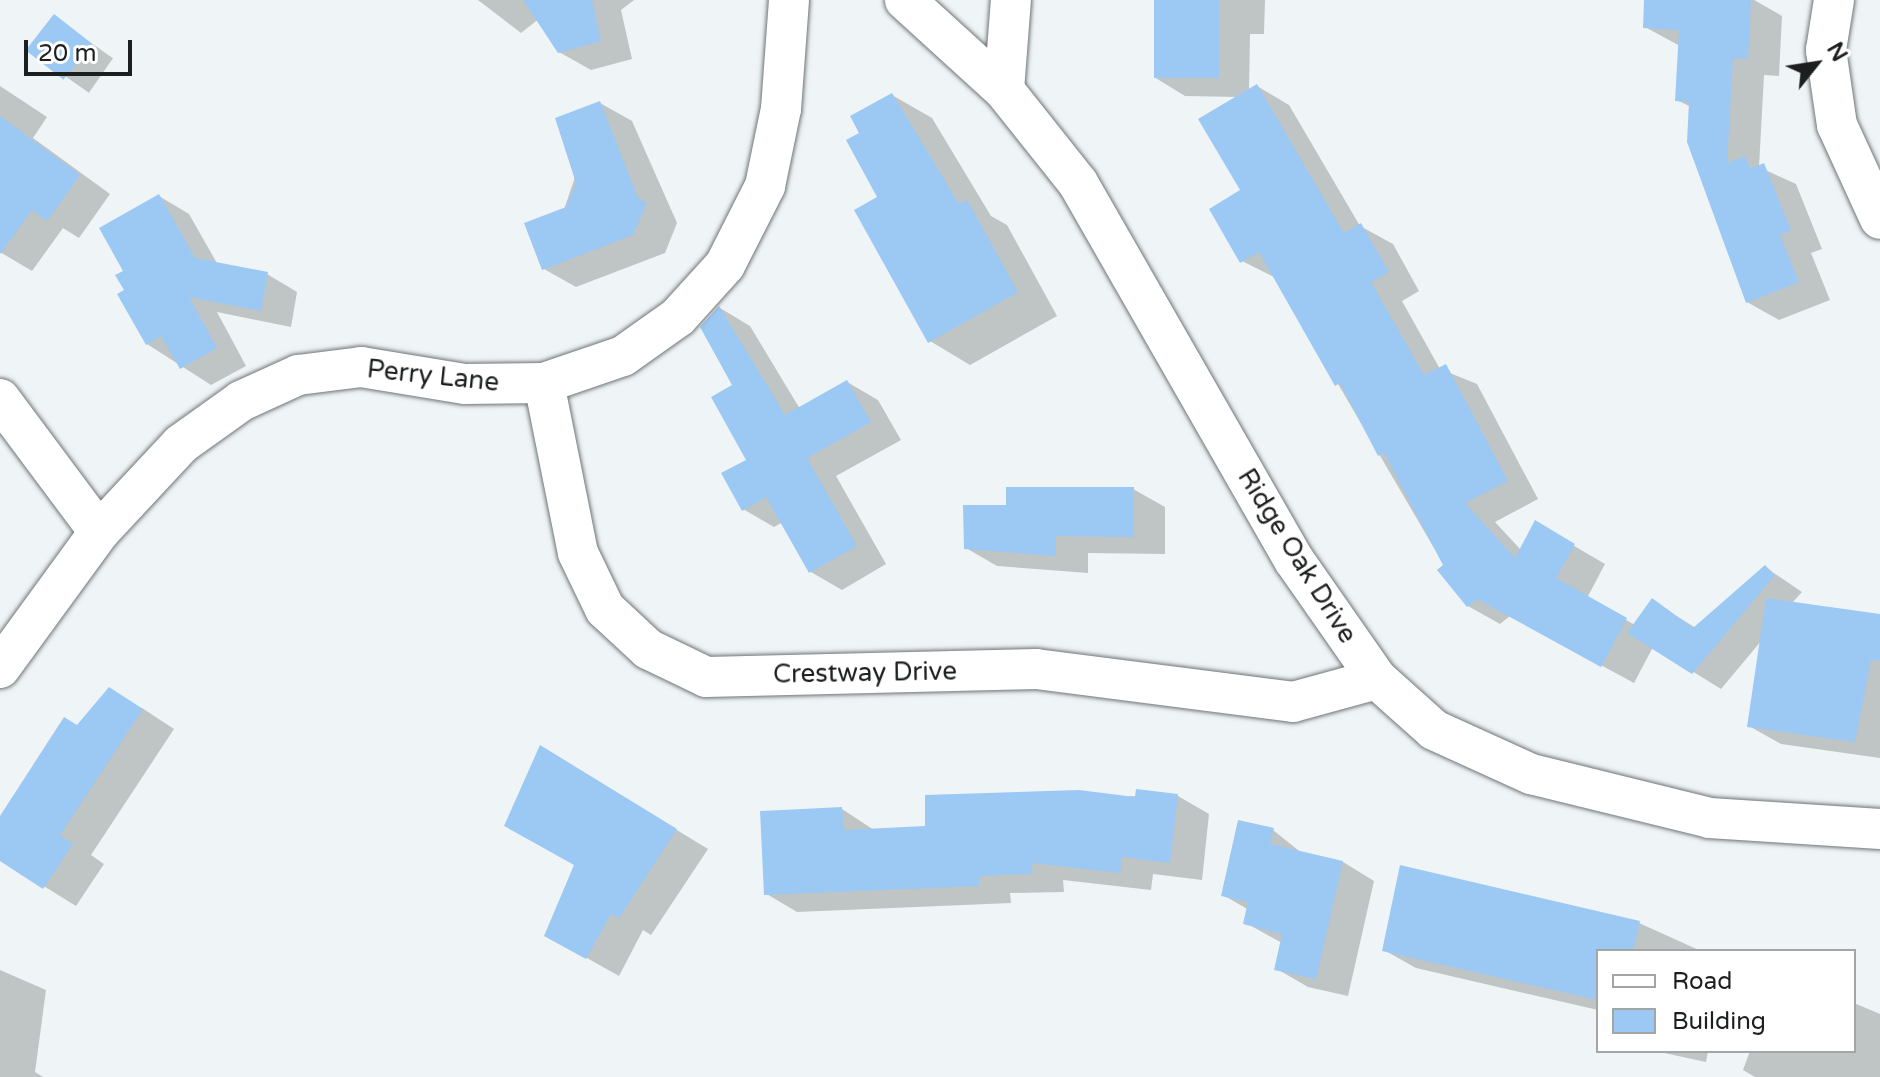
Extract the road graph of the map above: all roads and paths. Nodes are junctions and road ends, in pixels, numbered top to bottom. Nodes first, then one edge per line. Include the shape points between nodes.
1 (789, 0) edge
2 (905, 0) edge
3 (1011, 0) edge
4 (1834, 0) edge
5 (1004, 90) junction
6 (1880, 219) edge
7 (544, 383) junction
8 (0, 399) edge
9 (99, 532) junction
10 (0, 668) edge
11 (1377, 679) junction
12 (1880, 829) edge

1 - 7 street, Perry Lane via 781,109 765,186 725,265 678,317 623,356
2 - 5 street, Ridge Oak Drive
3 - 5 street
4 - 6 street via 1826,50 1837,125
5 - 11 street, Ridge Oak Drive via 1078,183 1294,560
7 - 9 street, Perry Lane via 465,384 361,367 298,375 241,401 181,444
7 - 11 street, Crestway Drive via 578,553 605,609 648,649 706,677 1036,669 1293,702
8 - 9 street
9 - 10 street, Perry Lane
11 - 12 street, Ridge Oak Drive via 1434,730 1531,774 1710,818

